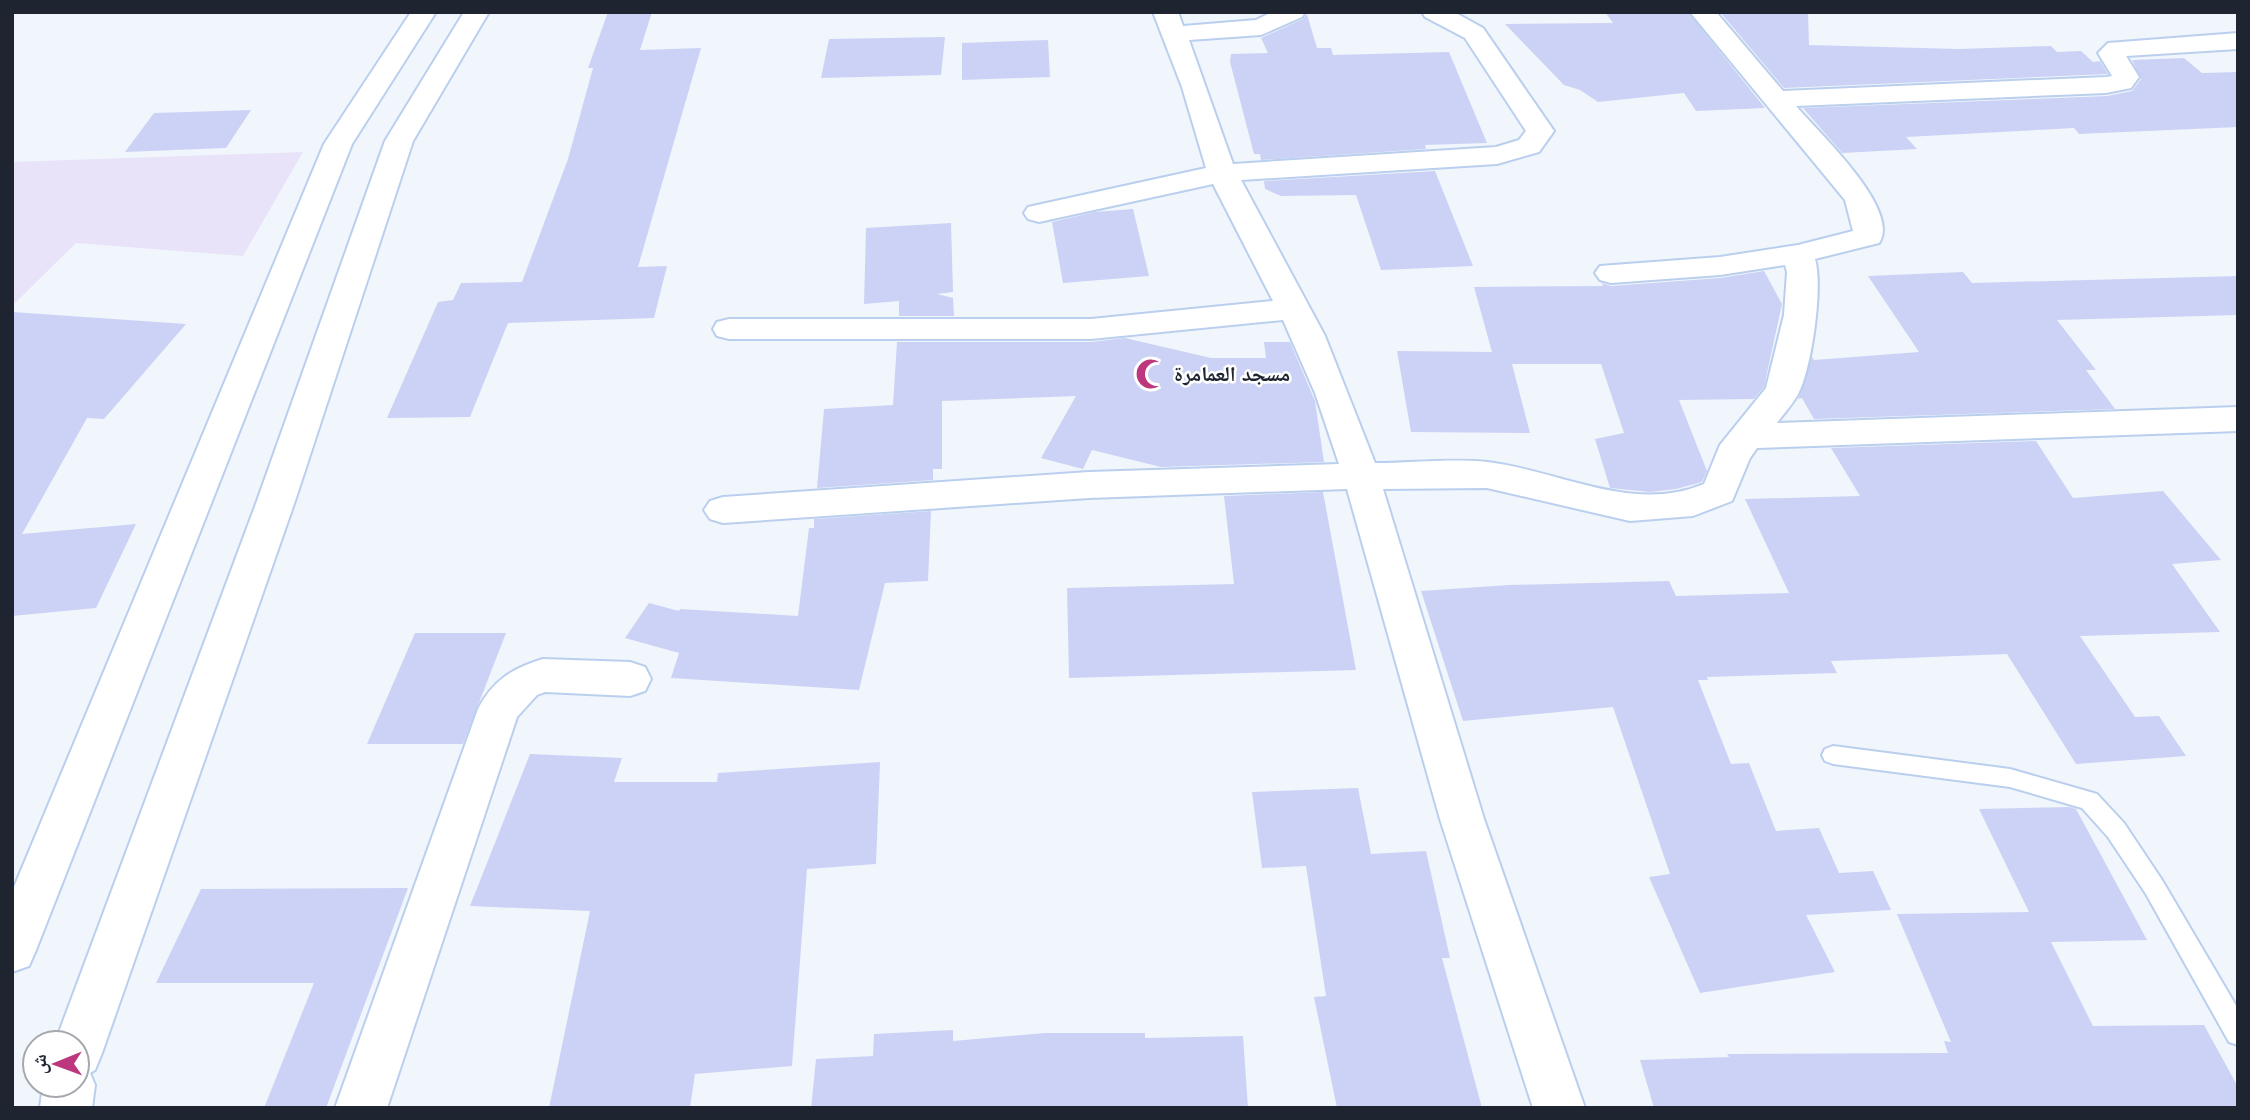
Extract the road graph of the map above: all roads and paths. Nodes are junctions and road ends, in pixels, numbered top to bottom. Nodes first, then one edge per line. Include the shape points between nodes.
1 (424, 12) edge
2 (477, 12) edge
3 (1293, 12) edge
4 (1434, 12) edge
5 (1702, 12) edge
6 (1169, 23) edge
7 (2233, 47) edge
8 (1776, 99) junction
9 (1222, 173) junction
10 (1039, 213) dead end
11 (1798, 254) junction
12 (1612, 273) dead end
13 (1293, 309) junction
14 (729, 329) dead end
15 (2238, 419) edge
16 (1748, 436) junction
17 (1361, 476) junction
18 (723, 510) dead end
19 (629, 679) dead end
20 (1833, 755) dead end
21 (12, 950) edge
22 (86, 1029) edge
23 (2238, 1033) edge
24 (361, 1108) edge
25 (1559, 1108) edge

1 - 21 street via 338,144
2 - 22 street via 399,141 276,501
3 - 6 street via 1261,27
4 - 9 street via 1474,33 1482,44 1540,131 1529,146 1497,155
5 - 8 street
6 - 9 street
7 - 8 street via 2117,49 2111,52 2126,77 2106,85
8 - 11 street via 1859,198 1868,222 1868,237
9 - 10 street
9 - 13 street
11 - 12 street via 1720,266
11 - 16 street via 1803,272 1800,315 1783,391
13 - 14 street via 1091,329
13 - 17 street via 1332,393
15 - 16 street
16 - 17 street via 1733,454 1719,492 1693,503 1660,508 1630,508 1487,475
17 - 18 street via 1089,485
17 - 25 street via 1454,793
19 - 24 street via 543,675 522,683 499,709
20 - 23 lane via 2010,778 2089,801 2116,830 2154,887

